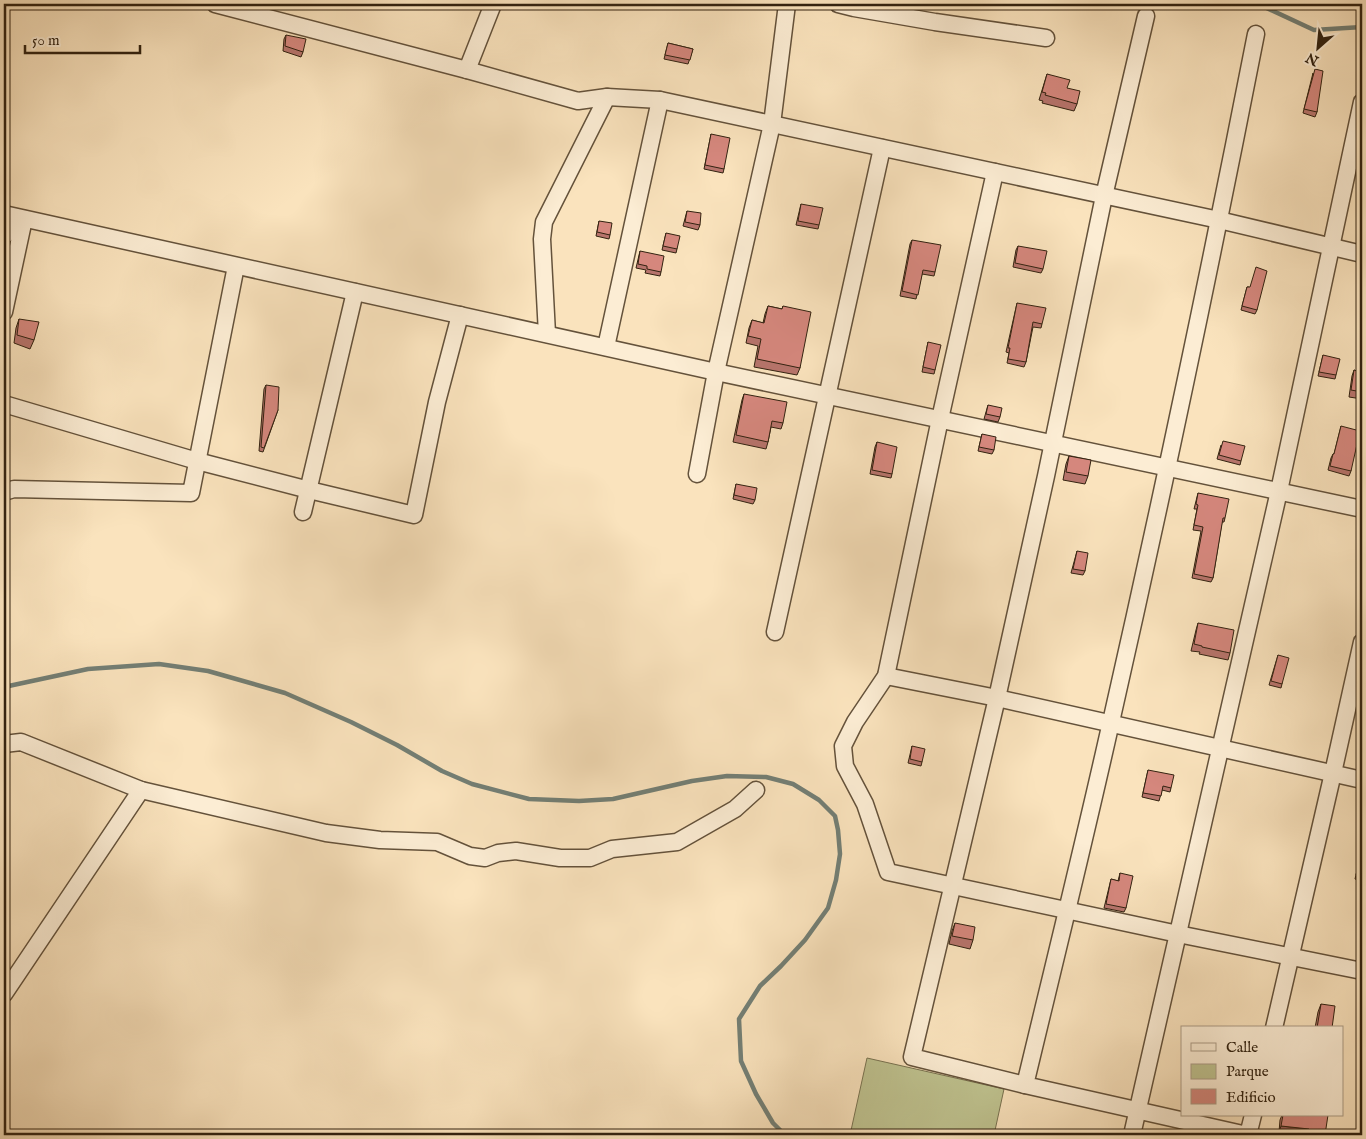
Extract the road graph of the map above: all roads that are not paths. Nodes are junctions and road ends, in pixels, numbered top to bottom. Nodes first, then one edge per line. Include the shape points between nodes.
1 (215, 4) edge
2 (493, 4) edge
3 (787, 4) edge
4 (838, 4) edge
5 (1146, 16) dead end
6 (1256, 34) dead end
7 (1046, 38) dead end
8 (467, 70) junction
9 (607, 97) junction
10 (660, 100) junction
11 (1362, 102) edge
12 (772, 124) junction
13 (882, 148) junction
14 (995, 172) junction
15 (1104, 196) junction
16 (4, 214) edge
17 (24, 218) junction
18 (1220, 220) junction
19 (4, 236) edge
20 (1331, 248) junction
21 (1362, 254) edge
22 (236, 266) junction
23 (355, 292) junction
24 (4, 312) edge
25 (460, 315) junction
26 (547, 334) junction
27 (606, 348) junction
28 (716, 372) junction
29 (828, 396) junction
30 (4, 404) edge
31 (940, 419) junction
32 (1053, 443) junction
33 (197, 461) junction
34 (1166, 467) junction
35 (697, 474) dead end
36 (309, 490) junction
37 (1279, 491) junction
38 (4, 492) edge
39 (1362, 509) edge
40 (303, 512) dead end
41 (775, 632) dead end
42 (1362, 642) edge
43 (886, 676) junction
44 (997, 698) junction
45 (1111, 724) junction
46 (4, 744) edge
47 (1220, 748) junction
48 (1334, 773) junction
49 (1362, 780) edge
50 (141, 790) junction
51 (756, 790) dead end
52 (953, 885) junction
53 (1067, 911) junction
54 (1178, 934) junction
55 (1292, 957) junction
56 (1362, 972) edge
57 (4, 994) edge
58 (1275, 1026) edge
59 (1025, 1085) junction
60 (1138, 1111) junction
61 (1253, 1116) edge
62 (1132, 1135) edge
63 (1248, 1135) edge

1 - 8 street
2 - 8 street
3 - 12 street
4 - 7 street
5 - 15 street
6 - 18 street
8 - 9 street via 578,101
9 - 10 street
9 - 26 street via 544,222
10 - 12 street
10 - 27 street
11 - 20 street
12 - 13 street
12 - 28 street
13 - 14 street
13 - 29 street
14 - 15 street
14 - 31 street
15 - 18 street
15 - 32 street
16 - 17 street
17 - 19 street
17 - 22 street
17 - 24 street
18 - 20 street
18 - 34 street
20 - 21 street
20 - 37 street
22 - 23 street
22 - 33 street
23 - 25 street
23 - 36 street
25 - 26 street
25 - 36 street via 437,402 414,515
26 - 27 street
27 - 28 street
28 - 29 street
28 - 35 street
29 - 31 street
29 - 41 street
30 - 33 street
31 - 32 street
31 - 43 street
32 - 34 street
32 - 44 street
33 - 36 street
33 - 38 street via 191,493 14,489
34 - 37 street
34 - 45 street
36 - 40 street
37 - 39 street
37 - 47 street
42 - 48 street
43 - 44 street
43 - 52 street via 843,746 845,766 865,804 888,872
44 - 45 street
44 - 52 street
45 - 47 street
45 - 53 street
46 - 50 street via 21,742
47 - 48 street
47 - 54 street
48 - 49 street
48 - 55 street
50 - 51 street via 326,833 380,840 437,842 470,856 485,858 516,851 560,858 590,858 612,849 677,842 735,809
50 - 57 street
52 - 53 street
52 - 59 street via 912,1058
53 - 54 street
53 - 59 street
54 - 55 street
54 - 60 street
55 - 56 street
55 - 58 street
59 - 60 street
60 - 62 street
60 - 63 street
61 - 63 street

